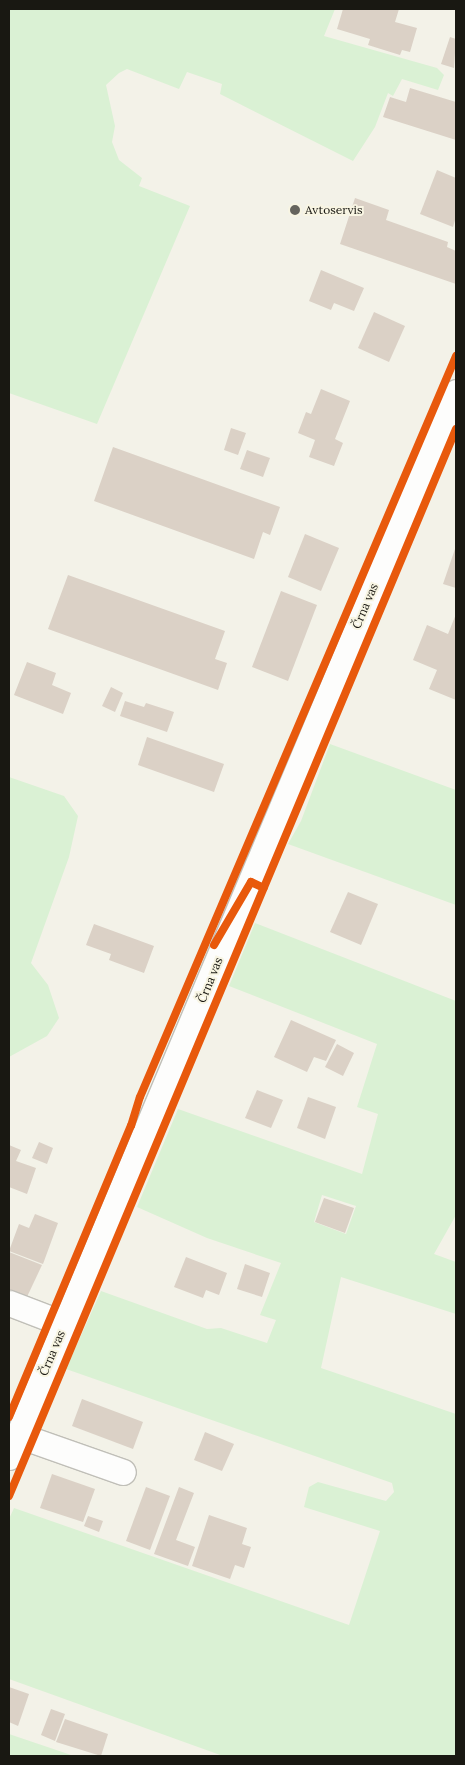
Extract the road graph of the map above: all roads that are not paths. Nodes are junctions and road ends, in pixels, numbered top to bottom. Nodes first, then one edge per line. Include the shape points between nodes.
1 (456, 392) edge
2 (9, 1303) edge
3 (64, 1324) junction
4 (13, 1446) edge
5 (123, 1472) dead end

1 - 3 street, Črna vas
2 - 3 street
3 - 4 street, Črna vas
4 - 5 street

